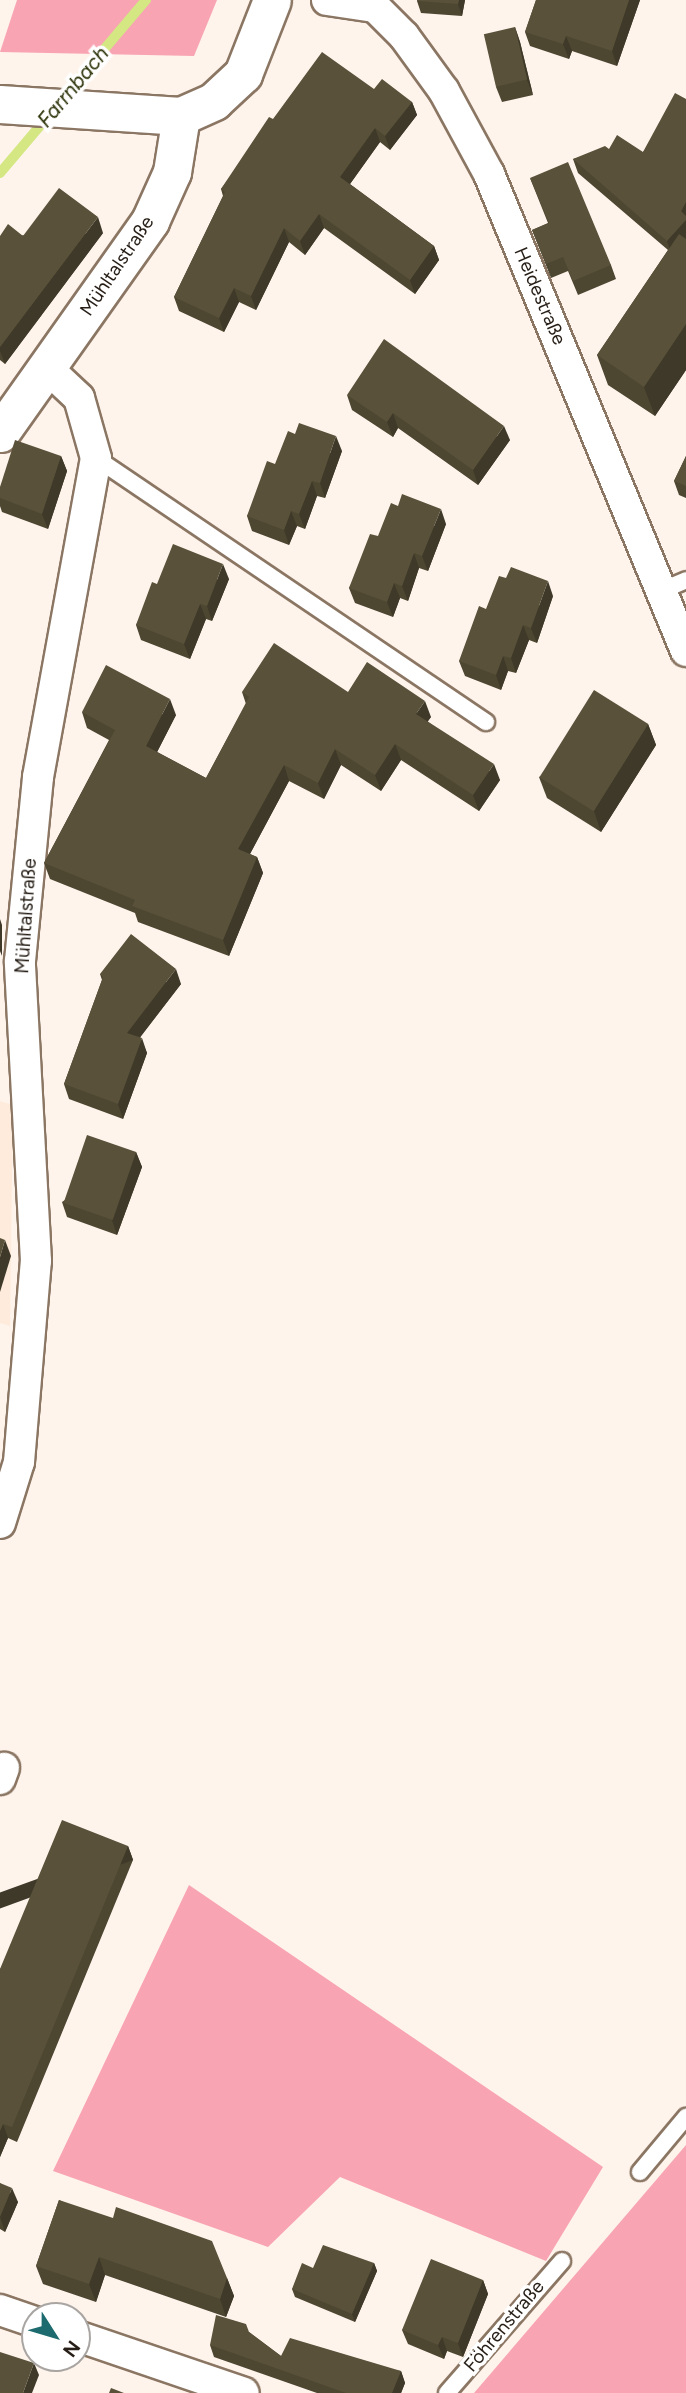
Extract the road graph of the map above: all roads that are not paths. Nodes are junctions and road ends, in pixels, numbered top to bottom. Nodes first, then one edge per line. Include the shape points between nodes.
1 (272, 0) edge
2 (327, 0) edge
3 (377, 4) edge
4 (0, 104) edge
5 (181, 116) junction
6 (47, 368) junction
7 (0, 433) edge
8 (96, 458) junction
9 (674, 585) edge
10 (686, 652) edge
11 (486, 722) dead end
12 (0, 1523) edge
13 (686, 2117) edge
14 (639, 2172) dead end
15 (562, 2261) dead end
16 (0, 2310) edge
17 (21, 2317) edge
18 (91, 2341) edge
19 (244, 2393) edge
20 (447, 2393) edge

1 - 5 street via 243,74 214,101
2 - 3 street, Heidestraße
3 - 9 street, Heidestraße via 444,91 489,174
4 - 5 street
5 - 6 street, Mühltalstraße via 172,172 150,221
6 - 7 street, Mühltalstraße
6 - 8 street, Mühltalstraße via 79,398
8 - 11 lane
8 - 12 street, Mühltalstraße via 38,777 20,961 36,1261 19,1462
9 - 10 street, Heidestraße
13 - 14 lane
15 - 20 lane, Föhrenstraße
16 - 17 street
18 - 19 street

